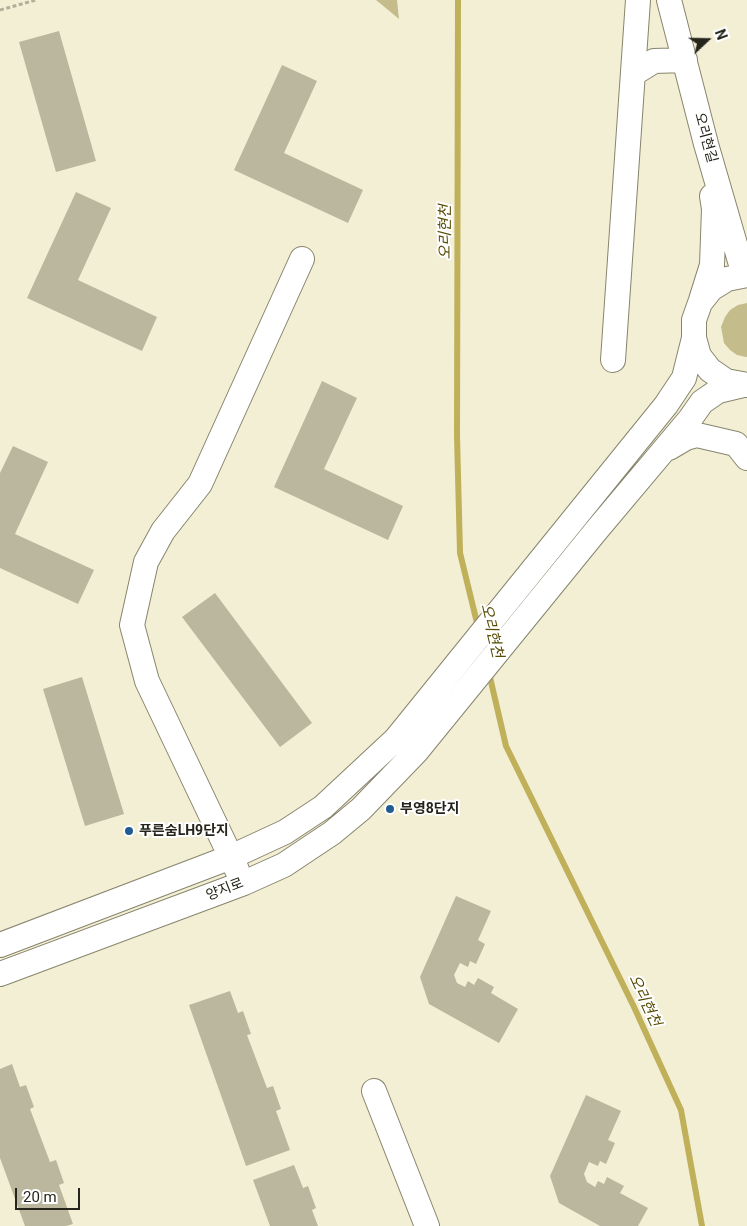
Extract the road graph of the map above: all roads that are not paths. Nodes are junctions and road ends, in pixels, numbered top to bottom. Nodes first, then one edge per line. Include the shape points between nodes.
1 (638, 0) edge
2 (669, 0) edge
3 (685, 60) junction
4 (633, 74) junction
5 (706, 144) junction
6 (747, 224) edge
7 (302, 259) dead end
8 (746, 275) edge
9 (700, 303) junction
10 (694, 338) junction
11 (613, 360) dead end
12 (745, 385) edge
13 (657, 456) junction
14 (747, 458) edge
15 (231, 857) junction
16 (244, 883) junction
17 (0, 945) edge
18 (0, 974) edge
19 (374, 1091) dead end
20 (427, 1226) edge

1 - 4 street
2 - 3 street, 오리현길
3 - 4 street via 654,61
3 - 5 street, 오리현길
4 - 11 street
5 - 6 street via 737,215
5 - 8 street, 오리현길
5 - 9 street, 양지로 via 714,209 712,265
7 - 15 street via 200,484 146,562 132,625 147,681
8 - 9 street via 727,279 711,289
9 - 10 street, 양지로 via 694,320
10 - 12 street via 699,356 710,370 726,381
10 - 15 street, 양지로 via 684,378 666,405 396,739 323,807 285,832
12 - 13 street via 718,392 702,402
13 - 14 street via 676,443 697,435 736,444
13 - 16 street, 양지로 via 416,752 332,834 284,865
15 - 16 street
15 - 17 street, 양지로
16 - 18 street, 양지로
19 - 20 street

